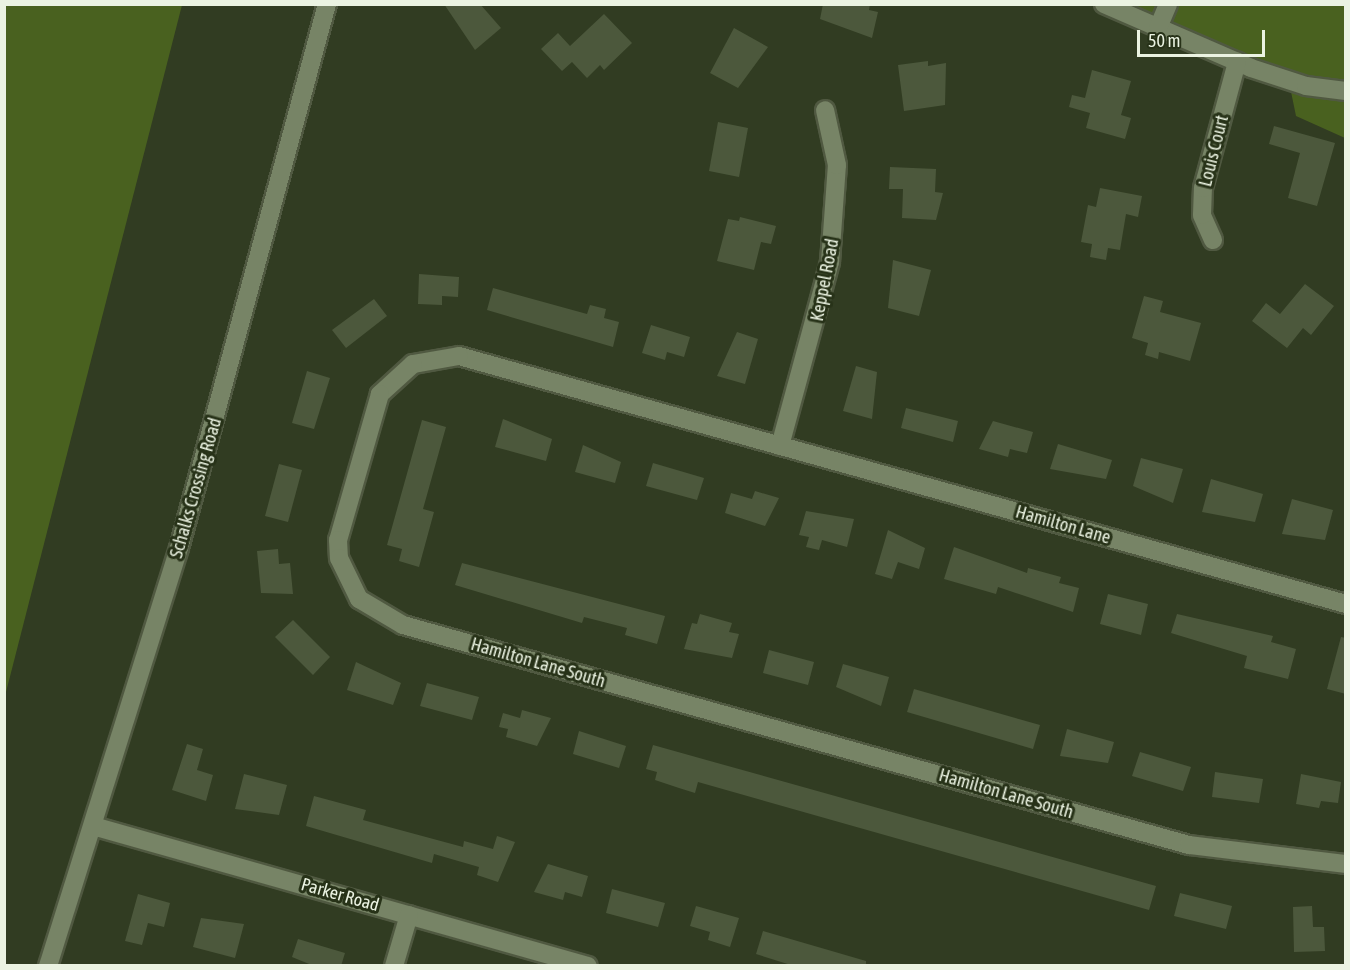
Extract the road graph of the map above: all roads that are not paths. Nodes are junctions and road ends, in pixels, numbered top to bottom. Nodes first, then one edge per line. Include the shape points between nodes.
1 (327, 4) edge
2 (1104, 4) edge
3 (1168, 4) edge
4 (1158, 28) junction
5 (1237, 62) junction
6 (1346, 91) edge
7 (825, 110) dead end
8 (1214, 240) dead end
9 (780, 446) junction
10 (1346, 604) edge
11 (93, 826) junction
12 (1346, 864) edge
13 (409, 915) junction
14 (48, 966) edge
15 (394, 966) edge
16 (588, 966) edge

1 - 11 street, Schalks Crossing Road via 226,385
2 - 4 street
3 - 4 street
4 - 5 street
5 - 6 street via 1305,86
5 - 8 street, Louis Court via 1203,188 1202,215
7 - 9 street, Keppel Road via 837,165 830,262
9 - 10 street, Hamilton Lane
9 - 12 street, Hamilton Lane South via 476,359 427,359 399,372 373,408 339,522 339,558 358,599 403,625 1189,845
11 - 13 street, Parker Road
11 - 14 street, Schalks Crossing Road
13 - 15 street
13 - 16 street, Parker Road

